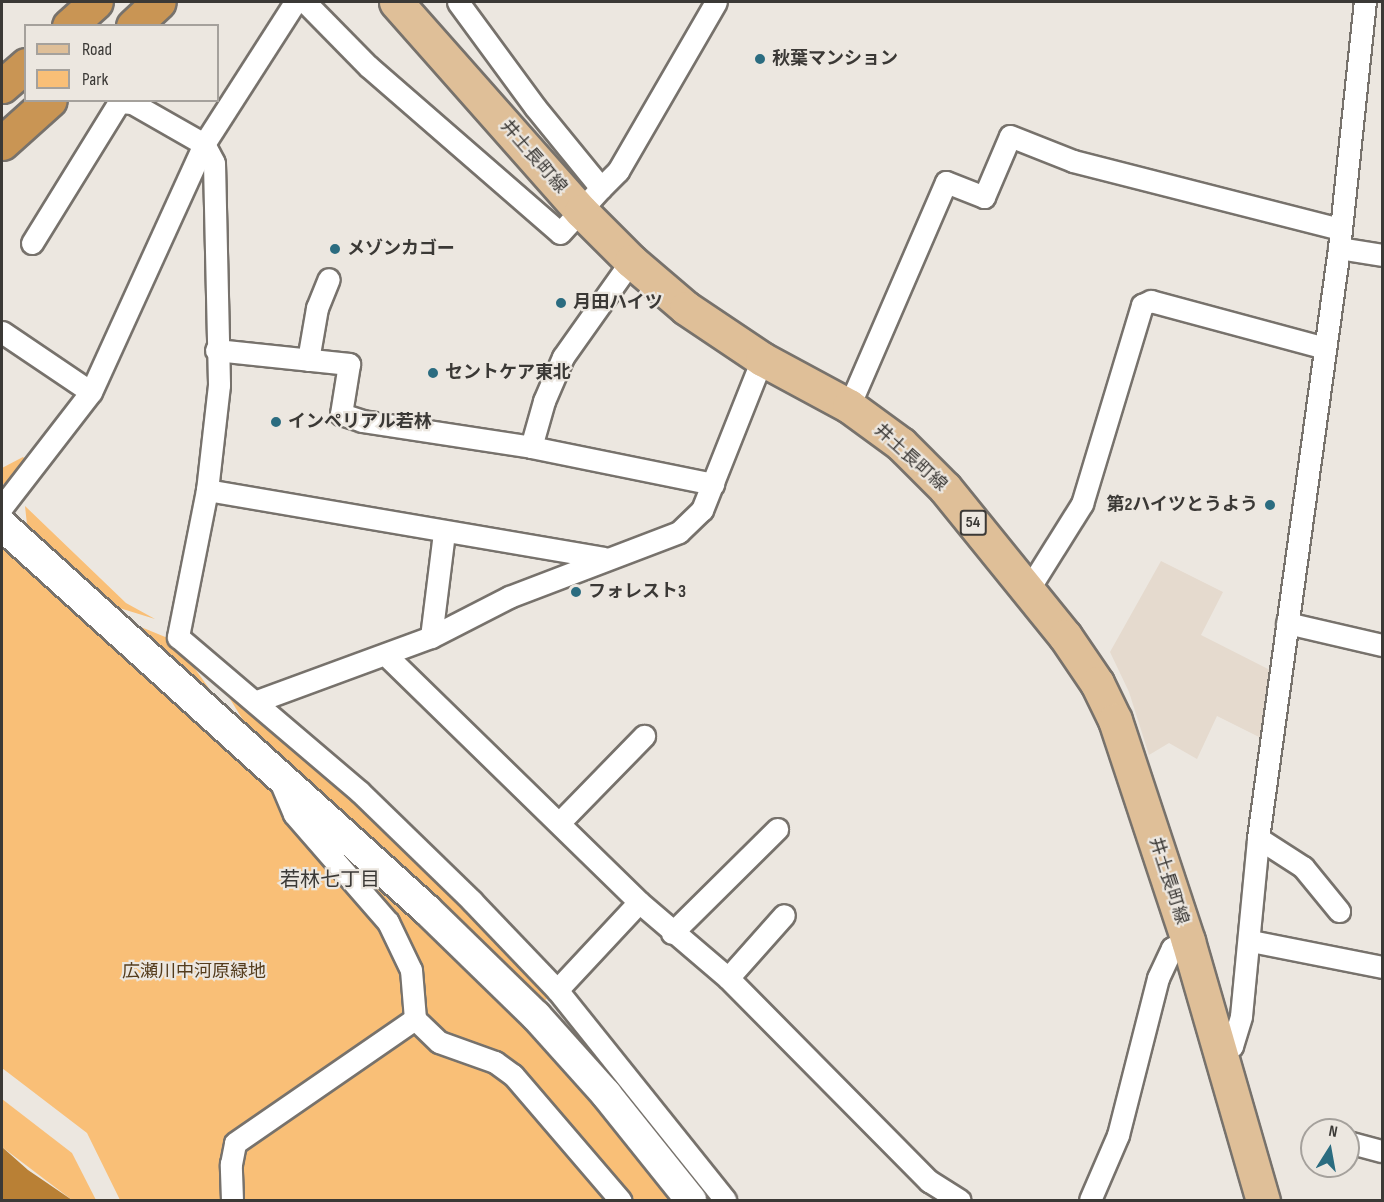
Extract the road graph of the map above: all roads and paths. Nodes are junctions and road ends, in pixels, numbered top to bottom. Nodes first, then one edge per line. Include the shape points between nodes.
1 (96, 2) edge
2 (159, 2) edge
3 (295, 2) edge
4 (305, 2) edge
5 (396, 2) edge
6 (458, 2) edge
7 (716, 2) edge
8 (1365, 2) edge
9 (414, 16) edge
10 (71, 24) edge
11 (135, 24) edge
12 (24, 66) edge
13 (2, 86) edge
14 (48, 102) edge
15 (2, 143) edge
16 (204, 144) junction
17 (591, 200) junction
18 (1339, 239) junction
19 (32, 243) dead end
20 (1383, 255) edge
21 (631, 261) junction
22 (329, 279) dead end
23 (2, 332) edge
24 (1325, 348) junction
25 (216, 350) junction
26 (762, 359) junction
27 (308, 360) junction
28 (91, 392) junction
29 (849, 406) junction
30 (531, 447) junction
31 (713, 484) junction
32 (207, 490) junction
33 (2, 507) edge
34 (2, 525) edge
35 (444, 532) junction
36 (603, 558) junction
37 (1028, 590) junction
38 (1287, 623) junction
39 (431, 637) junction
40 (1383, 645) edge
41 (389, 653) junction
42 (257, 701) junction
43 (644, 736) dead end
44 (276, 774) junction
45 (559, 823) junction
46 (777, 829) dead end
47 (1258, 838) junction
48 (639, 902) junction
49 (1339, 911) dead end
50 (784, 915) dead end
51 (672, 933) junction
52 (1188, 941) junction
53 (1251, 941) junction
54 (1383, 968) edge
55 (728, 978) junction
56 (557, 990) junction
57 (415, 1019) junction
58 (1221, 1051) junction
59 (1360, 1145) edge
60 (1383, 1151) edge
61 (232, 1200) edge
62 (620, 1200) edge
63 (691, 1200) edge
64 (725, 1200) edge
65 (960, 1200) edge
66 (1090, 1200) edge
67 (1263, 1200) edge

1 - 10 highway
2 - 11 highway
3 - 16 street
4 - 17 street via 368,66 560,233
5 - 9 main road, 井土長町線 / 54
6 - 17 street via 535,107
7 - 17 street via 618,171
8 - 18 street
9 - 17 main road, 井土長町線 / 54
12 - 13 highway
14 - 15 highway
16 - 19 street via 132,103 119,102
16 - 25 street via 214,163
16 - 28 street
17 - 21 main road, 井土長町線 / 54
18 - 20 street
18 - 24 street
18 - 29 street via 1073,161 1010,136 984,197 946,182
21 - 26 main road, 井土長町線 / 54 via 686,308
21 - 30 street via 563,357 544,401
22 - 27 street via 317,308
23 - 28 street
24 - 37 street via 1151,301 1142,305 1082,504
24 - 38 street
25 - 27 street
25 - 32 street via 219,384
26 - 29 main road, 井土長町線 / 54
26 - 31 street
27 - 30 street via 349,364 341,414
28 - 33 street
29 - 37 main road, 井土長町線 / 54 via 901,444 945,488
30 - 31 street
31 - 36 street via 702,510 679,532
32 - 35 street
32 - 42 street via 178,637
34 - 44 street
35 - 36 street
35 - 39 street
36 - 39 street via 509,597
37 - 52 main road, 井土長町線 / 54 via 1071,645 1110,711
38 - 40 street
38 - 47 street
39 - 41 street
41 - 42 street
41 - 45 street via 391,660
42 - 56 street via 412,841
43 - 45 street
44 - 57 street via 294,814 388,922 411,970
44 - 63 street via 427,910 536,1016 606,1094
45 - 48 street
46 - 51 street
47 - 49 street via 1303,867
47 - 53 street
48 - 51 street
48 - 56 street
50 - 55 street
51 - 55 street
52 - 58 main road, 井土長町線 / 54
52 - 66 street via 1172,948 1158,978 1118,1135
53 - 54 street
53 - 58 street via 1241,1016 1232,1046
55 - 65 street via 929,1181
56 - 64 street
57 - 61 street via 235,1143
57 - 62 street via 439,1042 495,1062 513,1075
58 - 67 main road, 井土長町線 / 54
59 - 60 street

